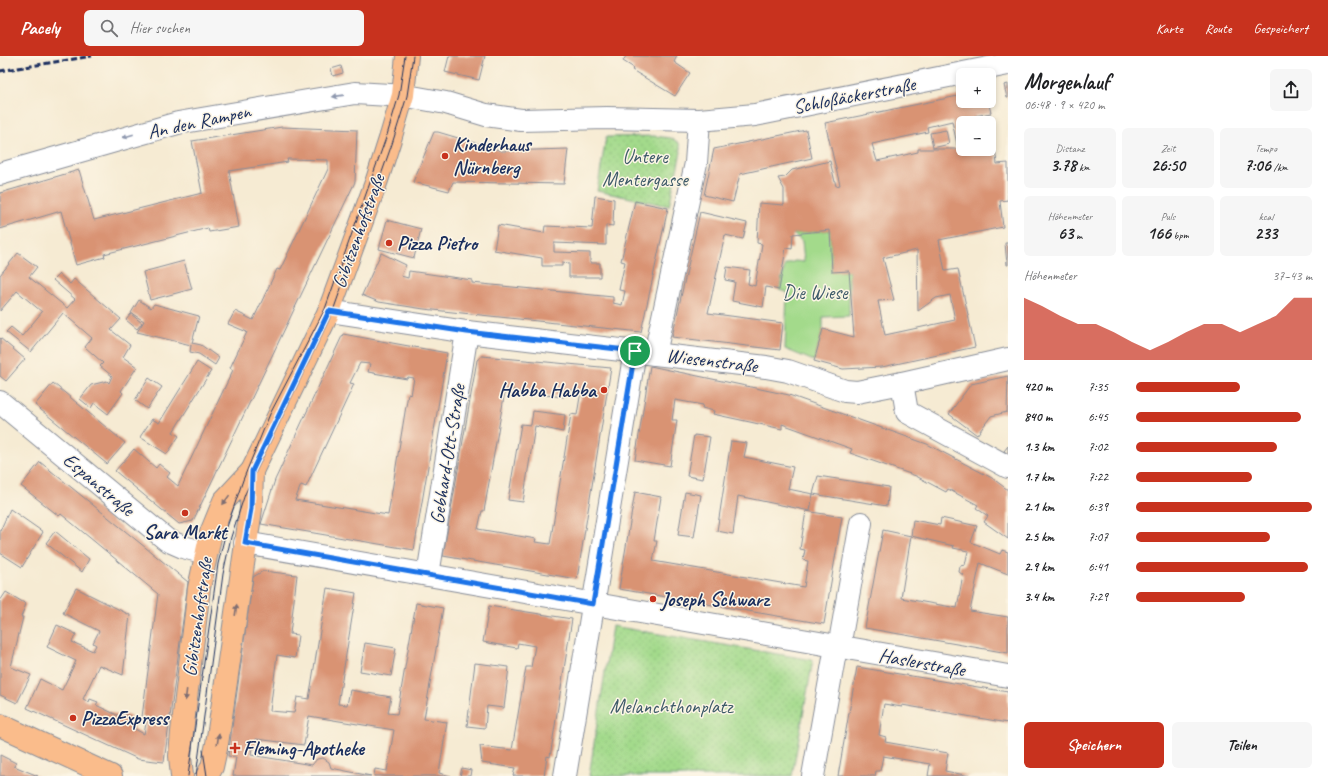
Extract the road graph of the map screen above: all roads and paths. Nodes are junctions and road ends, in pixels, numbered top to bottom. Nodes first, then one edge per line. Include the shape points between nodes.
1 (407, 56) edge
2 (1008, 64) edge
3 (403, 95) junction
4 (698, 120) junction
5 (0, 174) edge
6 (329, 311) junction
7 (467, 332) junction
8 (645, 353) junction
9 (1008, 360) edge
10 (902, 383) junction
11 (0, 402) edge
12 (1008, 467) edge
13 (252, 471) junction
14 (861, 523) dead end
15 (245, 543) junction
16 (206, 553) junction
17 (428, 575) junction
18 (593, 604) junction
19 (836, 647) junction
20 (1008, 676) edge
21 (0, 725) edge
22 (111, 776) edge
23 (182, 776) edge
24 (207, 776) edge
25 (565, 776) edge
26 (813, 776) edge

1 - 3 main road, Gibitzenhofstraße
2 - 4 street, Schloßäckerstraße via 755,115
3 - 4 street via 446,103 486,116 521,120
3 -> 5 street, An den Rampen via 355,93 178,123
3 - 6 main road, Gibitzenhofstraße via 377,180
4 - 8 street via 696,163
6 - 7 street, Wiesenstraße
6 - 13 main road, Gibitzenhofstraße
7 - 8 street, Wiesenstraße
7 - 17 street, Gebhard-Ott-Straße
8 - 10 street, Wiesenstraße via 781,369 857,392
8 - 18 street
9 - 10 street, Wiesenstraße
10 - 12 street via 907,412
11 - 16 street, Espanstraße via 167,540
13 - 15 main road, Gibitzenhofstraße via 251,509
13 -> 16 main road, Gibitzenhofstraße via 224,501 214,523
14 - 19 street via 841,636
15 - 17 street
24 -> 15 main road, Gibitzenhofstraße via 212,768 217,744
16 -> 23 main road, Gibitzenhofstraße via 199,588 182,732
17 - 18 street
18 - 19 street
18 - 25 street
19 - 20 street, Haslerstraße
19 - 26 street
21 - 22 main road

